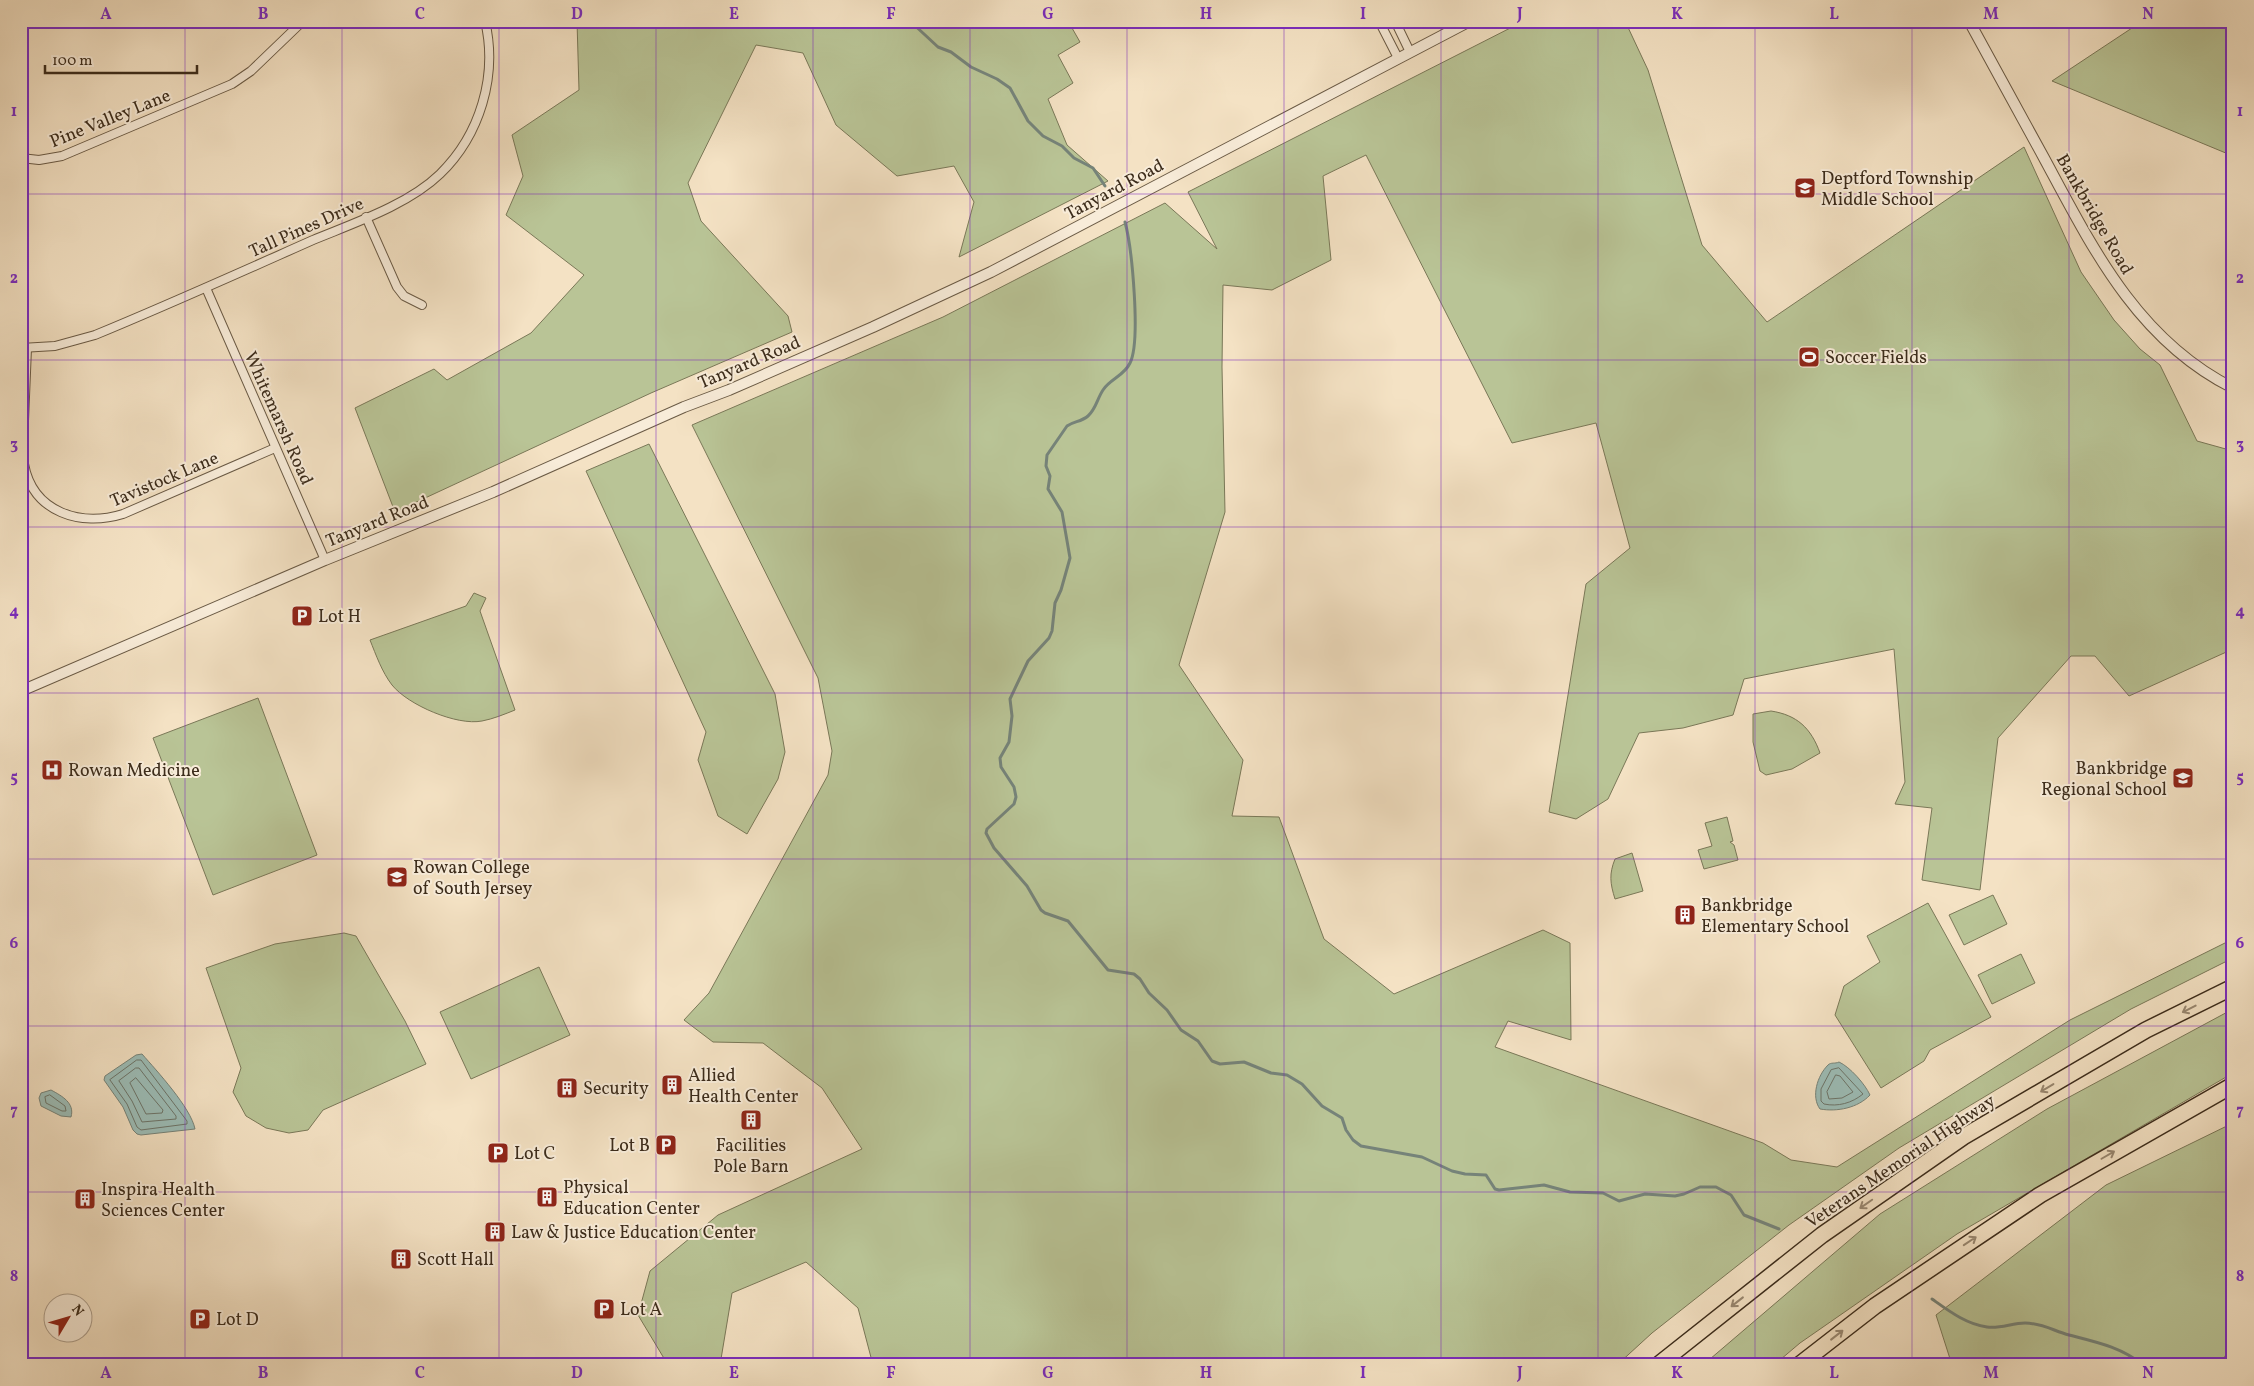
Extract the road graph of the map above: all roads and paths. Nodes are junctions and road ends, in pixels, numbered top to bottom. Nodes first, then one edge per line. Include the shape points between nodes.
1 (303, 21) edge
2 (485, 21) edge
3 (1379, 21) edge
4 (1395, 21) edge
5 (1470, 21) edge
6 (1969, 21) edge
7 (1410, 52) junction
8 (1398, 58) junction
9 (21, 158) edge
10 (366, 217) junction
11 (206, 288) junction
12 (422, 306) dead end
13 (24, 348) edge
14 (2233, 388) edge
15 (275, 448) junction
16 (325, 560) junction
17 (21, 691) edge
18 (2233, 987) edge
19 (2233, 1085) edge
20 (1658, 1365) edge
21 (1799, 1365) edge

1 - 9 street, Pine Valley Lane via 251,71 232,84 62,156 39,160
2 - 10 street, Tall Pines Drive via 489,50 485,91 479,114 465,143 430,183
3 - 8 street
4 - 7 street
5 - 7 street, Tanyard Road
6 - 14 street, Bankbridge Road via 2109,275 2140,316 2166,341 2188,360
7 - 8 street, Tanyard Road
8 - 16 street, Tanyard Road via 991,272 729,390
10 - 11 street, Tall Pines Drive
10 - 12 street via 397,287 404,296
11 - 13 street, Tall Pines Drive via 82,340
11 - 15 street, Whitemarsh Road
13 - 15 street, Tavistock Lane via 24,465 38,493 64,514 90,520 115,516
15 - 16 street, Whitemarsh Road
16 - 17 street, Tanyard Road
18 -> 20 highway, Veterans Memorial Highway via 2146,1030 1963,1137 1808,1245
21 -> 19 highway via 1875,1306 2040,1195

